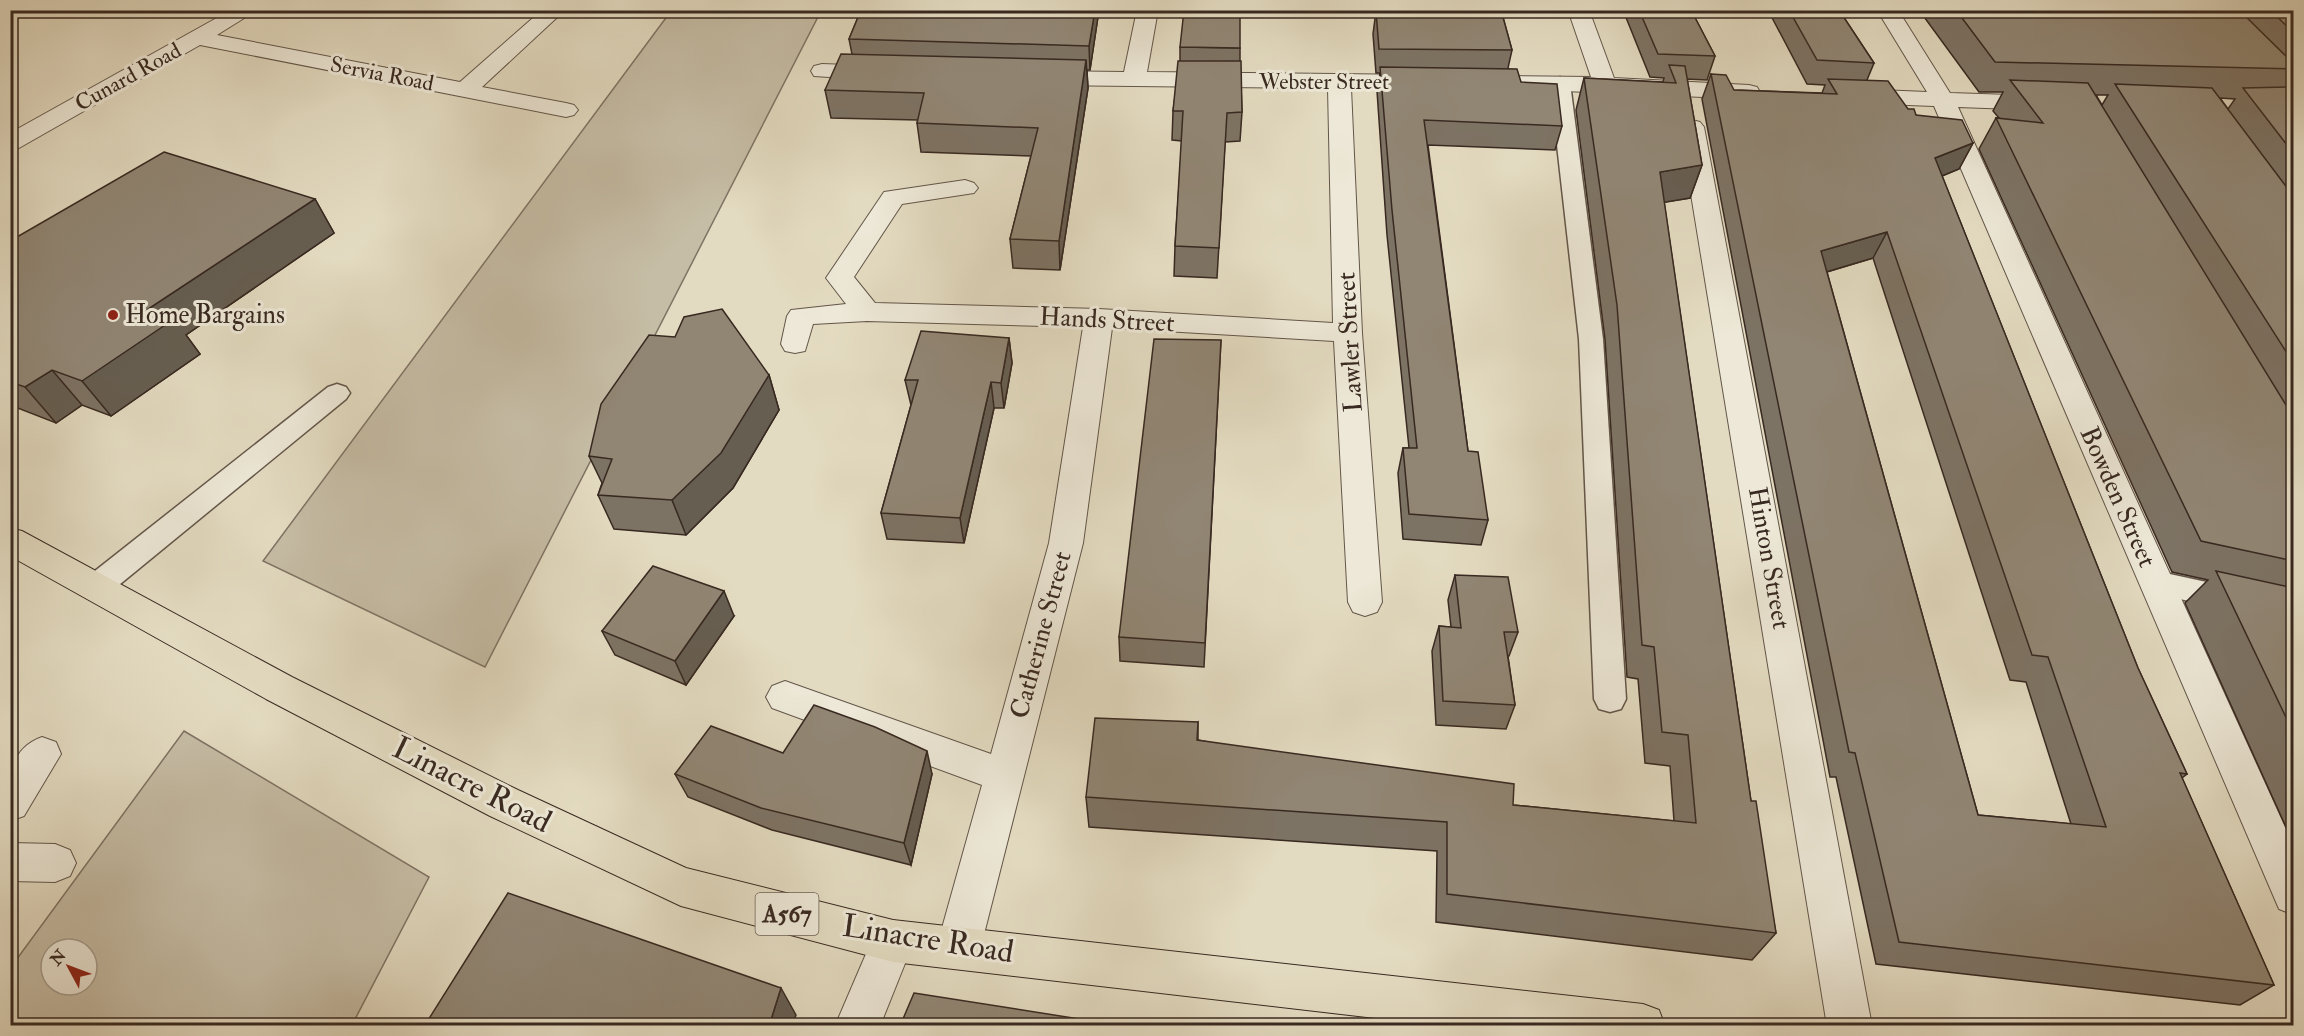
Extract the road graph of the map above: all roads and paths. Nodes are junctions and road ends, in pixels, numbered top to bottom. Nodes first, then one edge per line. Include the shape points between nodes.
1 (246, 10) edge
2 (555, 10) edge
3 (1148, 10) edge
4 (1578, 10) edge
5 (1887, 10) edge
6 (198, 38) junction
7 (822, 71) dead end
8 (894, 73) edge
9 (1026, 77) edge
10 (1134, 80) junction
11 (1339, 82) junction
12 (1444, 82) edge
13 (1479, 83) edge
14 (1560, 84) junction
15 (1605, 84) junction
16 (465, 90) junction
17 (1686, 90) junction
18 (1768, 93) edge
19 (1838, 96) edge
20 (1943, 99) junction
21 (2067, 104) edge
22 (567, 110) dead end
23 (10, 143) edge
24 (965, 188) dead end
25 (867, 312) junction
26 (1099, 318) junction
27 (1348, 333) junction
28 (795, 344) dead end
29 (337, 393) dead end
30 (10, 540) edge
31 (2156, 583) junction
32 (97, 586) junction
33 (1365, 602) dead end
34 (2294, 613) edge
35 (785, 697) dead end
36 (1610, 699) dead end
37 (42, 754) dead end
38 (1004, 776) junction
39 (10, 803) edge
40 (10, 862) edge
41 (55, 863) dead end
42 (2294, 895) edge
43 (893, 941) junction
44 (959, 946) junction
45 (1474, 1015) edge
46 (858, 1026) edge
47 (1643, 1026) edge
48 (1850, 1026) edge

1 - 6 street, Cunard Road
2 - 16 street
3 - 10 street
4 - 15 street
5 - 20 street, Bowden Street
6 - 16 street, Servia Road
6 - 23 street, Cunard Road
7 - 8 street
9 - 10 street, Webster Street
10 - 11 street, Webster Street
11 - 12 street, Webster Street
11 - 27 street, Lawler Street
13 - 14 street
14 - 15 street
14 - 36 lane via 1591,339
15 - 17 street
16 - 22 street, Servia Road
17 - 18 street
17 - 48 street, Hinton Street
19 - 20 street
20 - 21 street
20 - 31 street, Bowden Street
24 - 25 street via 894,197 840,278
25 - 26 street, Hands Street
25 - 28 street, Hands Street via 801,316
26 - 27 street, Hands Street
26 - 38 street, Catherine Street via 1066,543
27 - 33 street, Lawler Street
29 - 32 lane
30 - 32 main road, Linacre Road / A567
31 - 34 lane
31 - 42 street, Bowden Street
32 - 43 main road, Linacre Road / A567 via 300,699 504,803 681,886
35 - 38 street
37 - 39 street
38 - 44 street, Catherine Street
40 - 41 street
43 - 44 main road, Linacre Road / A567
43 - 46 street
44 - 45 main road, Linacre Road / A567
45 - 47 main road, Linacre Road / A567

